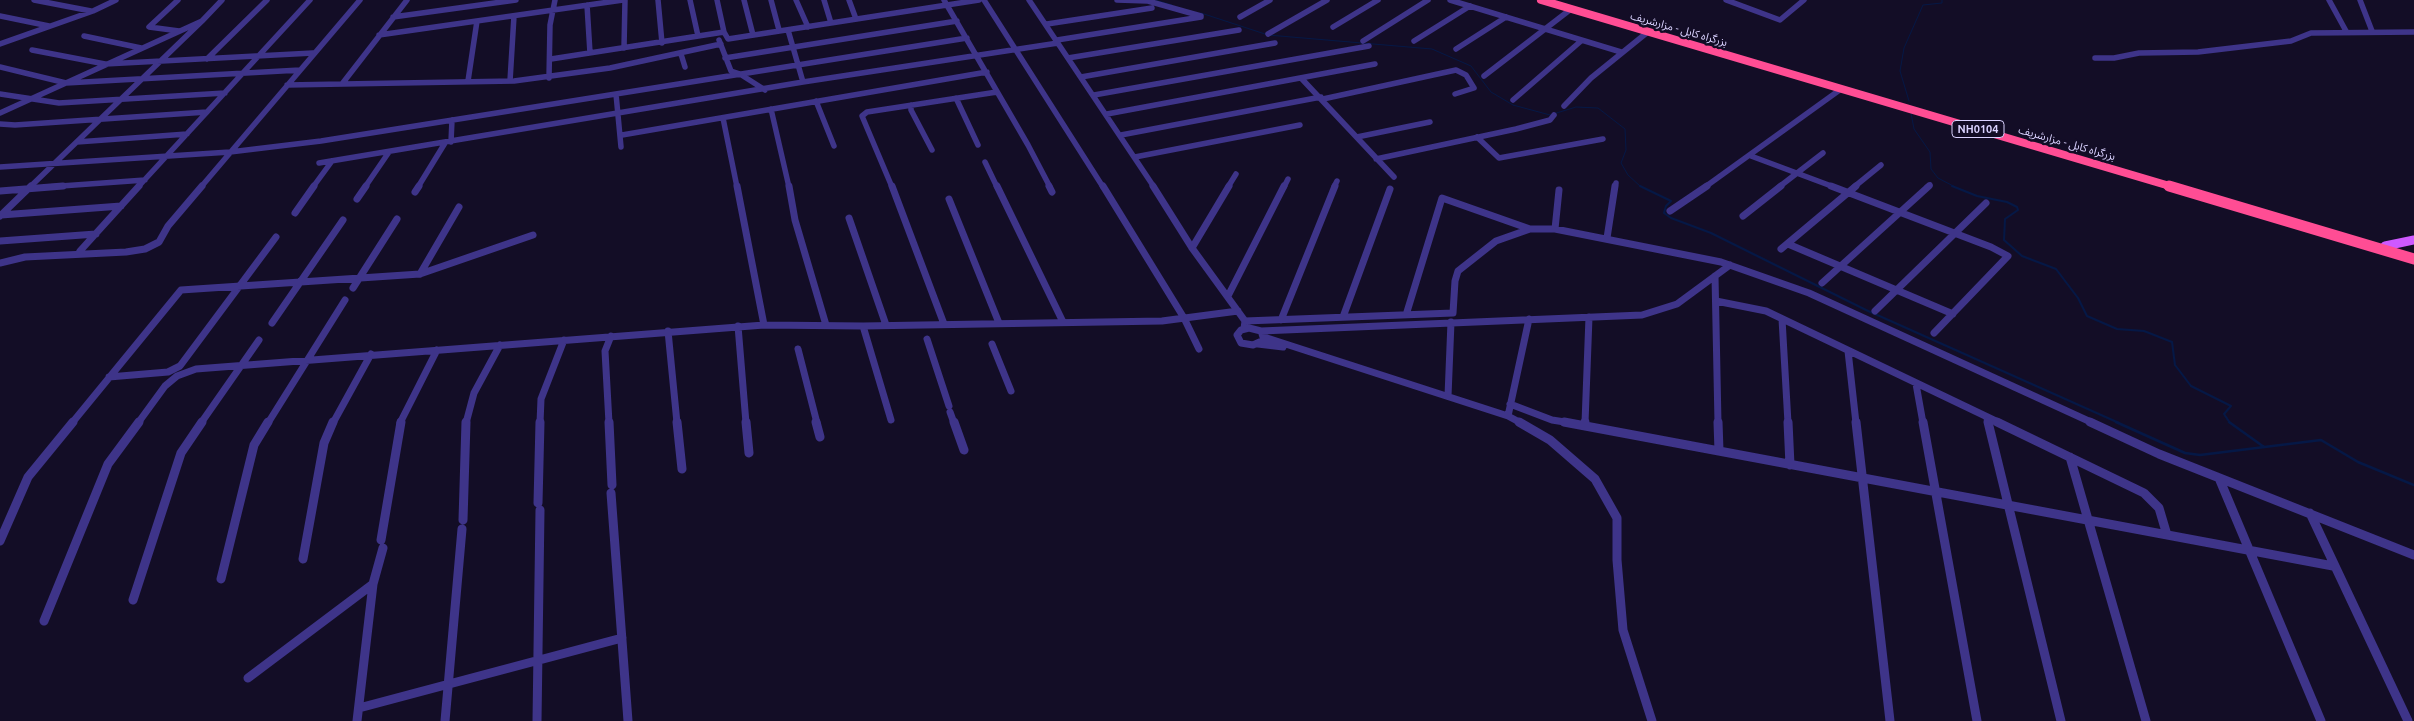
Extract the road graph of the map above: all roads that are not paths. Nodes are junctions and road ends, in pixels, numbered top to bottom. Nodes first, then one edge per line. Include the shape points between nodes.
1 (34, 0) edge
2 (116, 0) edge
3 (178, 0) edge
4 (222, 0) edge
5 (267, 0) edge
6 (310, 0) edge
7 (360, 0) edge
8 (407, 0) edge
9 (411, 0) edge
10 (516, 0) edge
11 (555, 0) edge
12 (624, 0) edge
13 (658, 0) edge
14 (690, 0) edge
15 (717, 0) edge
16 (744, 0) edge
17 (771, 0) edge
18 (796, 0) edge
19 (824, 0) edge
20 (849, 0) edge
21 (979, 0) edge
22 (984, 0) edge
23 (1029, 0) edge
24 (1117, 0) edge
25 (1270, 0) edge
26 (1327, 0) edge
27 (1378, 0) edge
28 (1428, 0) edge
29 (1450, 0) edge
30 (1542, 0) edge
31 (1560, 0) edge
32 (1726, 0) edge
33 (1750, 0) edge
34 (1804, 0) edge
35 (2329, 0) edge
36 (2360, 0) edge
37 (945, 2) edge
38 (587, 5) junction
39 (1470, 6) junction
40 (1742, 6) junction
41 (1152, 8) dead end
42 (1570, 9) junction
43 (554, 10) junction
44 (93, 11) junction
45 (0, 16) edge
46 (514, 16) junction
47 (393, 17) junction
48 (1240, 17) dead end
49 (1506, 17) junction
50 (856, 19) junction
51 (202, 21) junction
52 (477, 21) junction
53 (957, 21) junction
54 (831, 23) junction
55 (1047, 24) junction
56 (49, 26) junction
57 (808, 26) junction
58 (1333, 26) dead end
59 (1545, 29) junction
60 (779, 30) junction
61 (788, 30) junction
62 (1239, 30) dead end
63 (179, 31) junction
64 (1649, 31) junction
65 (2346, 31) junction
66 (2372, 31) junction
67 (724, 32) junction
68 (2414, 32) edge
69 (717, 33) junction
70 (1268, 34) dead end
71 (379, 35) junction
72 (753, 35) junction
73 (84, 36) dead end
74 (698, 36) junction
75 (0, 38) edge
76 (967, 38) junction
77 (11, 39) junction
78 (1363, 40) dead end
79 (1414, 41) dead end
80 (1581, 41) junction
81 (1058, 42) junction
82 (662, 43) junction
83 (1275, 43) dead end
84 (0, 44) edge
85 (720, 44) junction
86 (1369, 46) dead end
87 (792, 47) junction
88 (141, 48) junction
89 (624, 48) junction
90 (1014, 49) junction
91 (1456, 49) dead end
92 (32, 50) dead end
93 (1621, 52) junction
94 (313, 53) junction
95 (590, 53) junction
96 (681, 54) junction
97 (976, 55) junction
98 (259, 56) junction
99 (725, 58) junction
100 (1068, 58) junction
101 (2095, 58) dead end
102 (551, 59) junction
103 (207, 60) junction
104 (158, 62) junction
105 (105, 64) junction
106 (797, 64) junction
107 (1375, 64) dead end
108 (0, 67) edge
109 (685, 67) dead end
110 (300, 70) junction
111 (987, 72) junction
112 (243, 74) junction
113 (740, 74) junction
114 (1484, 76) dead end
115 (1081, 77) junction
116 (549, 78) junction
117 (1301, 78) junction
118 (139, 80) junction
119 (510, 81) junction
120 (468, 82) junction
121 (803, 82) junction
122 (66, 83) junction
123 (342, 84) junction
124 (287, 85) junction
125 (1841, 89) junction
126 (765, 90) junction
127 (997, 92) junction
128 (225, 93) junction
129 (0, 94) edge
130 (616, 94) junction
131 (1455, 94) dead end
132 (1094, 95) junction
133 (956, 98) junction
134 (1322, 98) junction
135 (123, 99) junction
136 (29, 100) junction
137 (1512, 100) dead end
138 (816, 102) junction
139 (911, 105) junction
140 (1564, 106) dead end
141 (771, 109) junction
142 (207, 112) junction
143 (0, 113) edge
144 (619, 114) junction
145 (1107, 114) junction
146 (1554, 115) dead end
147 (723, 118) junction
148 (101, 119) junction
149 (452, 120) junction
150 (1430, 122) dead end
151 (0, 124) edge
152 (1300, 125) dead end
153 (187, 134) junction
154 (622, 135) junction
155 (1121, 135) junction
156 (1357, 137) junction
157 (1477, 137) junction
158 (1603, 139) dead end
159 (77, 142) junction
160 (448, 142) junction
161 (978, 145) dead end
162 (834, 146) dead end
163 (621, 147) dead end
164 (932, 150) dead end
165 (230, 152) junction
166 (389, 152) junction
167 (1823, 154) dead end
168 (167, 156) junction
169 (1751, 156) junction
170 (1135, 157) junction
171 (1376, 159) junction
172 (332, 161) junction
173 (985, 162) dead end
174 (320, 163) dead end
175 (53, 164) junction
176 (1881, 165) dead end
177 (0, 167) edge
178 (1236, 174) dead end
179 (1797, 174) junction
180 (1394, 177) dead end
181 (1288, 179) dead end
182 (145, 180) junction
183 (1337, 181) dead end
184 (1616, 183) dead end
185 (1930, 184) dead end
186 (27, 189) junction
187 (1390, 189) dead end
188 (1559, 190) dead end
189 (0, 191) edge
190 (414, 192) dead end
191 (1052, 192) dead end
192 (1849, 194) junction
193 (357, 199) dead end
194 (949, 199) dead end
195 (1986, 203) dead end
196 (121, 206) junction
197 (459, 207) dead end
198 (1670, 211) dead end
199 (294, 213) dead end
200 (1899, 213) junction
201 (0, 215) edge
202 (1743, 216) dead end
203 (848, 218) dead end
204 (397, 219) dead end
205 (342, 220) dead end
206 (1530, 229) junction
207 (1555, 229) junction
208 (96, 234) junction
209 (1952, 234) junction
210 (533, 235) dead end
211 (276, 237) dead end
212 (1607, 238) junction
213 (2414, 240) edge
214 (0, 241) edge
215 (1788, 244) junction
216 (2385, 246) junction
217 (1192, 248) junction
218 (1781, 249) dead end
219 (80, 252) dead end
220 (2414, 254) edge
221 (2414, 259) edge
222 (0, 263) edge
223 (1730, 265) junction
224 (1840, 266) junction
225 (420, 274) junction
226 (1715, 276) junction
227 (360, 278) junction
228 (300, 282) junction
229 (1822, 283) dead end
230 (240, 286) junction
231 (354, 288) dead end
232 (1896, 290) junction
233 (1228, 296) junction
234 (345, 300) dead end
235 (1716, 301) junction
236 (1238, 311) junction
237 (1875, 311) dead end
238 (1952, 314) junction
239 (1406, 315) junction
240 (1342, 317) junction
241 (1589, 317) junction
242 (1184, 318) junction
243 (1529, 319) junction
244 (1782, 319) junction
245 (1281, 320) junction
246 (1063, 322) junction
247 (1451, 322) junction
248 (272, 323) dead end
249 (999, 323) junction
250 (944, 324) junction
251 (764, 325) junction
252 (886, 325) junction
253 (1245, 325) junction
254 (738, 326) junction
255 (826, 326) junction
256 (863, 326) junction
257 (668, 331) junction
258 (1934, 333) dead end
259 (1263, 334) junction
260 (611, 336) junction
261 (927, 339) dead end
262 (259, 340) dead end
263 (564, 340) junction
264 (992, 344) dead end
265 (1258, 344) junction
266 (500, 345) junction
267 (1294, 348) junction
268 (798, 349) dead end
269 (1199, 349) dead end
270 (437, 350) junction
271 (1848, 351) junction
272 (371, 354) junction
273 (309, 359) junction
274 (242, 364) junction
275 (109, 378) junction
276 (1916, 384) junction
277 (1012, 391) dead end
278 (1448, 396) junction
279 (1510, 404) junction
280 (1508, 416) junction
281 (1987, 418) junction
282 (890, 420) dead end
283 (1585, 426) junction
284 (820, 437) dead end
285 (964, 450) dead end
286 (1719, 451) junction
287 (749, 453) dead end
288 (2070, 457) junction
289 (1790, 464) junction
290 (682, 469) dead end
291 (1862, 478) junction
292 (2219, 478) junction
293 (1936, 492) junction
294 (2008, 505) junction
295 (2310, 513) junction
296 (2088, 520) junction
297 (2168, 535) junction
298 (0, 542) edge
299 (2249, 550) junction
300 (2414, 555) edge
301 (303, 559) dead end
302 (2333, 566) junction
303 (221, 579) dead end
304 (373, 584) junction
305 (133, 600) dead end
306 (44, 621) dead end
307 (622, 638) junction
308 (538, 661) junction
309 (248, 678) dead end
310 (448, 684) junction
311 (359, 708) junction
312 (357, 721) edge
313 (445, 721) edge
314 (537, 721) edge
315 (628, 721) edge
316 (1652, 721) edge
317 (1890, 721) edge
318 (1976, 721) edge
319 (2060, 721) edge
320 (2146, 721) edge
321 (2321, 721) edge
322 (2408, 721) edge

1 - 44 street
2 - 44 street
3 - 63 street via 149,27
4 - 51 street
5 - 103 street
6 - 98 street
7 - 94 street
8 - 9 street
8 - 47 street
10 - 47 street
11 - 43 street
12 - 38 street
12 - 89 street
13 - 82 street
14 - 74 street
15 - 67 street
16 - 72 street
17 - 60 street
18 - 57 street
19 - 54 street
20 - 50 street
21 - 37 street
22 - 90 street
23 - 55 street
24 - 81 street via 1148,1 1202,16
25 - 48 street
26 - 70 street
27 - 58 street
28 - 78 street
29 - 39 street
30 - 42 highway, بزرگراه کابل - مزارشریف / NH0104
31 - 216 highway, بزرگراه کابل - مزارشریف / NH0104
32 - 40 street
33 - 40 street
34 - 40 street via 1780,20
35 - 65 street
36 - 66 street
37 - 50 street
37 - 53 street
38 - 43 street
38 - 95 street
39 - 49 street
39 - 79 street
41 - 55 street
42 - 59 street
42 - 64 highway, بزرگراه کابل - مزارشریف / NH0104
43 - 46 street
43 - 102 street via 550,26
44 - 56 street
45 - 56 street
46 - 52 street
46 - 119 street
47 - 71 street
49 - 59 street
49 - 91 street
50 - 54 street
51 - 63 street
51 - 104 street
52 - 71 street
52 - 120 street
53 - 76 street
53 - 87 street
54 - 57 street
55 - 81 street
56 - 77 street
57 - 61 street
59 - 80 street
59 - 114 street
60 - 61 street
60 - 72 street
61 - 87 street
62 - 100 street
63 - 88 street
64 - 93 street
64 - 125 highway, بزرگراه کابل - مزارشریف / NH0104
65 - 66 street
65 - 101 street via 2312,33 2291,41 2198,52
66 - 68 street
67 - 69 street
67 - 72 street via 728,39
69 - 74 street
69 - 85 street
71 - 123 street
73 - 88 street
74 - 82 street
75 - 77 street
76 - 97 street
76 - 106 street
77 - 84 street
80 - 93 street
80 - 137 street
81 - 90 street
81 - 100 street
82 - 89 street
83 - 115 street
85 - 96 street
85 - 99 street
86 - 132 street
87 - 99 street
87 - 106 street
88 - 105 street
89 - 95 street
90 - 97 street
90 - 242 street
92 - 105 street
93 - 140 street
94 - 98 street
94 - 110 street
95 - 102 street
96 - 109 street
96 - 116 street
97 - 111 street
97 - 121 street
98 - 103 street
98 - 112 street
99 - 113 street via 731,71
100 - 115 street
102 - 116 street
103 - 104 street
104 - 105 street
104 - 118 street
105 - 122 street
106 - 113 street
106 - 121 street
107 - 117 street
108 - 122 street
110 - 112 street
110 - 124 street
111 - 127 street
111 - 138 street
112 - 118 street
112 - 128 street
113 - 126 street
113 - 130 street
115 - 132 street
116 - 119 street
117 - 134 street
117 - 145 street
118 - 122 street
118 - 135 street
119 - 120 street
120 - 123 street
121 - 126 street
122 - 136 street
123 - 124 street
124 - 165 street
125 - 169 street
125 - 221 highway, بزرگراه کابل - مزارشریف / NH0104
126 - 144 street
127 - 133 street
127 - 191 street
128 - 135 street
128 - 142 street
129 - 136 street
130 - 144 street
130 - 149 street
131 - 134 street via 1474,88 1466,75 1456,70
132 - 145 street
133 - 139 street
133 - 161 street
134 - 155 street
134 - 156 street
135 - 136 street via 59,103
135 - 148 street
136 - 143 street
138 - 141 street
138 - 162 street
139 - 164 street
139 - 250 street via 867,112 862,116
141 - 147 street
141 - 255 street via 795,220
142 - 148 street
142 - 153 street
144 - 154 street
144 - 160 street
145 - 155 street
146 - 157 street via 1550,120
147 - 154 street
147 - 251 street
148 - 151 street
148 - 159 street
149 - 160 street
149 - 165 street
150 - 156 street
152 - 170 street
153 - 159 street
153 - 168 street
154 - 163 street
155 - 170 street
156 - 171 street
157 - 158 street via 1499,158
157 - 171 street
159 - 175 street
160 - 166 street
160 - 190 street
165 - 168 street
165 - 222 street via 168,226 159,242 152,246 102,254 14,258
166 - 172 street
166 - 193 street
167 - 179 street
168 - 175 street
168 - 182 street
169 - 179 street
169 - 198 street
170 - 217 street
171 - 180 street
172 - 174 street
172 - 199 street
173 - 246 street
175 - 177 street
175 - 186 street
176 - 192 street
178 - 217 street
179 - 192 street
179 - 202 street
181 - 233 street
182 - 186 street
182 - 196 street
183 - 245 street
184 - 212 street
185 - 200 street
186 - 189 street
186 - 201 street
187 - 240 street
188 - 207 street
192 - 200 street
192 - 215 street
194 - 249 street
195 - 209 street
196 - 201 street
196 - 208 street
197 - 225 street
200 - 209 street
200 - 224 street
203 - 252 street
204 - 227 street
205 - 228 street
206 - 207 street
206 - 239 street via 1496,241 1458,271 1453,313
206 - 239 street via 1442,198
207 - 212 street
208 - 214 street
208 - 219 street
209 - 232 street
209 - 238 street via 2008,256
210 - 225 street
211 - 230 street
212 - 223 street
213 - 216 main road
215 - 218 street
215 - 224 street
216 - 220 highway, بزرگراه کابل - مزارشریف / NH0104
217 - 233 street
223 - 226 street
223 - 292 street via 1809,293 2159,454
224 - 229 street
224 - 232 street
225 - 227 street
226 - 235 street
226 - 241 street via 1677,304 1642,315
227 - 228 street
227 - 231 street
228 - 230 street
228 - 248 street
230 - 275 street via 180,366 168,372
230 - 275 street via 181,290
232 - 237 street
232 - 238 street
233 - 236 street
234 - 273 street
235 - 244 street via 1756,308
235 - 286 street
236 - 242 street
236 - 253 street
238 - 258 street
239 - 240 street
240 - 245 street
241 - 243 street
241 - 283 street
242 - 246 street
242 - 269 street
243 - 247 street
243 - 279 street
244 - 271 street
244 - 289 street
245 - 253 street
246 - 249 street
247 - 259 street
247 - 278 street
249 - 250 street
250 - 252 street
251 - 254 street
251 - 255 street
252 - 256 street
253 - 259 street
253 - 265 street via 1237,335 1238,340 1249,345
254 - 257 street
254 - 287 street
255 - 256 street
256 - 282 street
257 - 260 street
257 - 290 street
259 - 265 street
259 - 267 street
260 - 263 street
260 - 307 street via 605,359
261 - 285 street
262 - 274 street
263 - 266 street
263 - 308 street via 541,399
264 - 277 street
265 - 267 street
266 - 270 street
266 - 310 street via 474,393 466,419 462,525
267 - 278 street
268 - 284 street
270 - 272 street
270 - 304 street via 399,426
271 - 276 street
271 - 291 street
272 - 273 street
272 - 301 street via 324,443
273 - 274 street
273 - 303 street via 254,445
274 - 305 street via 181,453
274 - 306 street via 196,369 177,376 165,386 108,464
275 - 298 street via 28,477
276 - 281 street
276 - 293 street
278 - 280 street
279 - 280 street
279 - 283 street via 1552,420
280 - 316 street via 1550,440 1594,479 1617,518 1623,630
281 - 288 street
281 - 294 street
283 - 286 street
286 - 289 street
288 - 296 street
288 - 297 street via 2144,493 2159,508
289 - 291 street
291 - 293 street
291 - 317 street
292 - 295 street
292 - 299 street
293 - 294 street
293 - 318 street
294 - 296 street
294 - 319 street
295 - 300 street
295 - 302 street
296 - 297 street
296 - 320 street
297 - 299 street
299 - 302 street
299 - 321 street
302 - 322 street
304 - 309 street
304 - 311 street
307 - 308 street
307 - 315 street
308 - 310 street
308 - 314 street
310 - 311 street
310 - 313 street
311 - 312 street

